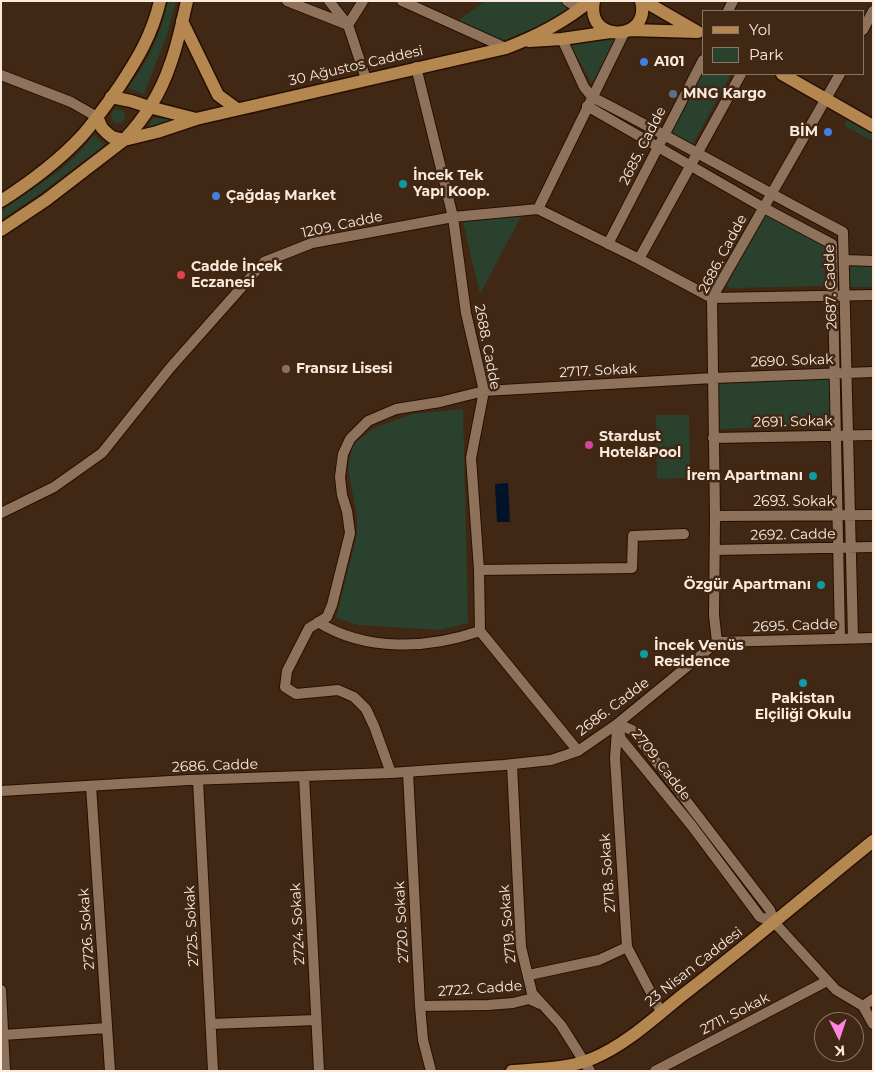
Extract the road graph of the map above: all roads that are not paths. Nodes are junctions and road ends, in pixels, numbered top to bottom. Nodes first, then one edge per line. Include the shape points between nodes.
1 (160, 1) edge
2 (187, 1) edge
3 (329, 1) edge
4 (363, 1) edge
5 (402, 1) edge
6 (567, 1) edge
7 (594, 1) edge
8 (643, 1) edge
9 (292, 2) edge
10 (585, 5) edge
11 (873, 11) edge
12 (182, 21) junction
13 (348, 25) junction
14 (864, 28) edge
15 (627, 31) junction
16 (610, 32) junction
17 (700, 33) edge
18 (562, 39) junction
19 (522, 42) junction
20 (506, 48) junction
21 (702, 62) edge
22 (416, 67) junction
23 (2, 74) edge
24 (740, 75) edge
25 (784, 75) edge
26 (839, 75) edge
27 (366, 79) junction
28 (112, 97) junction
29 (827, 99) junction
30 (589, 102) junction
31 (149, 108) junction
32 (237, 109) junction
33 (97, 117) junction
34 (196, 119) junction
35 (873, 126) edge
36 (664, 134) junction
37 (124, 140) junction
38 (657, 146) junction
39 (697, 152) junction
40 (690, 165) junction
41 (772, 196) junction
42 (1, 201) edge
43 (764, 208) junction
44 (538, 209) junction
45 (453, 216) junction
46 (1, 230) edge
47 (608, 244) junction
48 (638, 259) junction
49 (844, 260) junction
50 (873, 261) edge
51 (873, 295) edge
52 (834, 296) junction
53 (845, 296) junction
54 (712, 298) junction
55 (873, 372) edge
56 (833, 373) junction
57 (847, 373) junction
58 (713, 378) junction
59 (484, 391) junction
60 (848, 434) junction
61 (835, 435) junction
62 (873, 435) edge
63 (713, 438) junction
64 (1, 513) edge
65 (873, 515) edge
66 (715, 516) junction
67 (836, 516) junction
68 (850, 516) junction
69 (684, 534) dead end
70 (873, 547) edge
71 (837, 548) junction
72 (850, 548) junction
73 (715, 550) junction
74 (479, 570) junction
75 (318, 622) junction
76 (480, 631) junction
77 (840, 638) junction
78 (853, 638) junction
79 (873, 638) edge
80 (717, 642) junction
81 (617, 724) junction
82 (578, 751) junction
83 (512, 764) junction
84 (408, 772) junction
85 (391, 773) junction
86 (304, 776) junction
87 (198, 780) junction
88 (91, 786) junction
89 (1, 791) edge
90 (873, 841) edge
91 (774, 922) junction
92 (627, 946) junction
93 (529, 975) junction
94 (827, 981) junction
95 (1, 990) edge
96 (873, 999) edge
97 (541, 1004) junction
98 (420, 1006) junction
99 (863, 1006) junction
100 (661, 1012) junction
101 (316, 1020) junction
102 (211, 1024) junction
103 (873, 1024) edge
104 (107, 1028) junction
105 (3, 1035) junction
106 (588, 1066) edge
107 (5, 1071) edge
108 (110, 1071) edge
109 (213, 1071) edge
110 (319, 1071) edge
111 (431, 1071) edge
112 (512, 1071) edge
113 (654, 1071) edge

1 - 28 main road via 144,48
2 - 12 main road
3 - 13 street
4 - 13 street
5 - 20 street
6 - 10 street
7 - 16 main road via 594,17 603,29
8 - 15 main road via 640,20
8 - 17 main road
9 - 13 street
10 - 19 main road
11 - 14 street
12 - 31 main road via 170,66
12 - 32 main road via 218,95
13 - 27 street
15 - 16 main road
15 - 17 main road
15 - 30 street
16 - 18 main road
18 - 19 main road
18 - 30 street
19 - 20 main road, 30 Ağustos Caddesi
20 - 22 main road, 30 Ağustos Caddesi
21 - 36 street, 2685. Cadde
22 - 27 main road, 30 Ağustos Caddesi
22 - 45 street, 2688. Cadde
23 - 33 street via 71,102
24 - 39 street
25 - 29 main road
26 - 29 street, 2686. Cadde
27 - 32 main road, 30 Ağustos Caddesi
28 - 31 main road, 30 Ağustos Caddesi
28 - 33 main road
29 - 35 main road
29 - 41 street, 2686. Cadde
30 - 36 street, 2687. Cadde
30 - 38 street, 2687. Cadde
30 - 44 street
31 - 34 main road, 30 Ağustos Caddesi
31 - 37 main road
32 - 34 main road, 30 Ağustos Caddesi
33 - 37 main road via 107,134
33 - 42 main road via 81,138 59,158
34 - 37 main road, 30 Ağustos Caddesi
36 - 38 street, 2685. Cadde
36 - 39 street, 2687. Cadde
37 - 46 main road
38 - 40 street, 2687. Cadde
38 - 47 street, 2685. Cadde
39 - 40 street
39 - 41 street, 2687. Cadde
40 - 43 street, 2687. Cadde
40 - 48 street
41 - 43 street, 2686. Cadde
41 - 49 street, 2687. Cadde via 843,232
43 - 52 street, 2687. Cadde via 832,244
43 - 54 street, 2686. Cadde
44 - 45 street, 1209. Cadde
44 - 47 street
45 - 59 street, 2688. Cadde via 466,313
45 - 64 street, 1209. Cadde via 312,243 264,262 170,368 102,453 54,487
47 - 48 street
48 - 54 street
49 - 50 street
49 - 53 street, 2687. Cadde
51 - 53 street
52 - 53 street
52 - 54 street
52 - 56 street, 2687. Cadde
53 - 57 street, 2687. Cadde
54 - 58 street, 2686. Cadde
55 - 57 street, 2690. Sokak
56 - 57 street, 2690. Sokak
56 - 58 street, 2690. Sokak
56 - 61 street, 2687. Cadde
57 - 60 street, 2687. Cadde
58 - 59 street, 2717. Sokak
58 - 63 street, 2686. Cadde
59 - 74 street, 2688. Cadde via 471,458
59 - 75 street, 2717. Sokak via 396,409 368,421 350,439 343,454 340,477 350,533 332,605 326,617
60 - 61 street, 2691. Sokak
60 - 62 street, 2691. Sokak
60 - 68 street, 2687. Cadde
61 - 63 street, 2691. Sokak
61 - 67 street, 2687. Cadde
63 - 66 street, 2686. Cadde
65 - 68 street, 2693. Sokak
66 - 67 street, 2693. Sokak
66 - 73 street, 2686. Cadde
67 - 68 street, 2693. Sokak
67 - 71 street, 2687. Cadde
68 - 72 street, 2687. Cadde
69 - 74 street via 633,536 632,568
70 - 72 street, 2692. Cadde
71 - 72 street, 2692. Cadde
71 - 73 street, 2692. Cadde
71 - 77 street, 2687. Cadde
72 - 78 street, 2687. Cadde
73 - 80 street, 2686. Cadde
74 - 76 street, 2688. Cadde
75 - 76 street via 333,631 393,645 428,644
75 - 85 street, 2717. Sokak via 309,628 287,670 286,687 296,694 338,690 354,697 366,709
76 - 82 street
77 - 78 street, 2695. Cadde
77 - 80 street, 2695. Cadde
78 - 79 street, 2695. Cadde
80 - 81 street, 2686. Cadde
81 - 82 street, 2686. Cadde
81 - 91 street, 2709. Cadde via 621,739 760,917
81 - 92 street, 2718. Sokak via 615,758
82 - 83 street, 2686. Cadde via 551,760
83 - 84 street, 2686. Cadde
83 - 93 street, 2719. Sokak via 521,947
84 - 85 street, 2686. Cadde
84 - 98 street, 2720. Sokak
85 - 86 street, 2686. Cadde
86 - 87 street, 2686. Cadde
86 - 101 street, 2724. Sokak
87 - 88 street, 2686. Cadde
87 - 102 street, 2725. Sokak
88 - 89 street, 2686. Cadde
88 - 104 street, 2726. Sokak
90 - 91 main road, 23 Nisan Caddesi
91 - 94 street, 2709. Cadde
91 - 100 main road, 23 Nisan Caddesi
92 - 93 street via 599,960
92 - 100 street, 2718. Sokak
93 - 97 street, 2719. Sokak via 532,993
94 - 99 street, 2709. Cadde
94 - 113 street, 2711. Sokak
95 - 105 street
96 - 99 street
97 - 98 street, 2722. Cadde via 528,999 488,1005
97 - 106 street, 2719. Sokak via 561,1025
98 - 111 street, 2720. Sokak via 423,1040
99 - 103 street
100 - 106 main road, 23 Nisan Caddesi
101 - 102 street
101 - 110 street, 2724. Sokak
102 - 109 street, 2725. Sokak
104 - 105 street
104 - 108 street, 2726. Sokak
105 - 107 street
106 - 112 main road, 23 Nisan Caddesi

